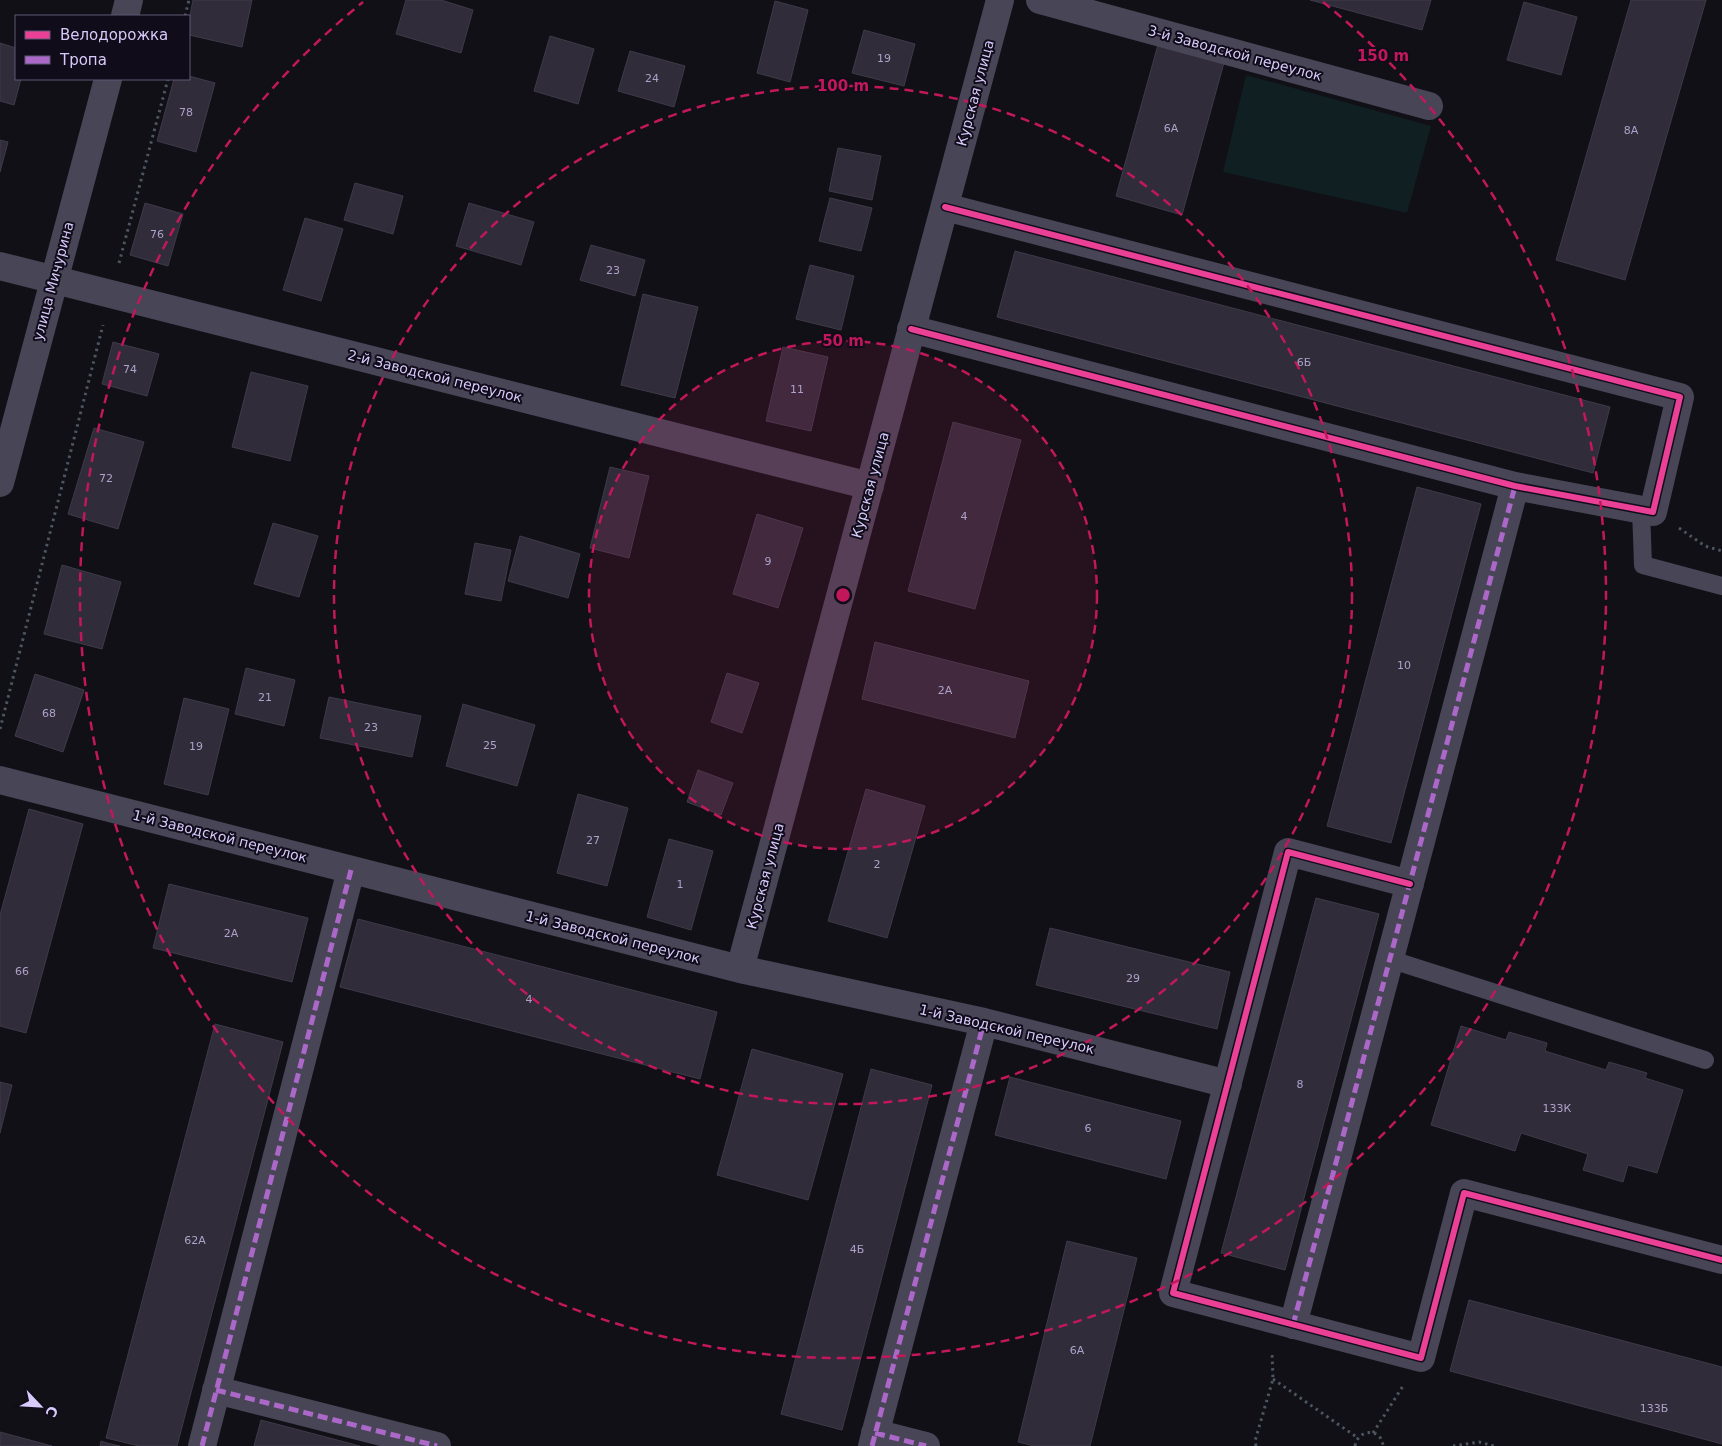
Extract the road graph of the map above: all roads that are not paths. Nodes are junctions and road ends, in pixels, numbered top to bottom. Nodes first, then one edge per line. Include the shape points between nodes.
1 (129, 0) edge
2 (1000, 0) edge
3 (1040, 0) edge
4 (125, 15) edge
5 (108, 80) edge
6 (1429, 106) dead end
7 (945, 207) junction
8 (0, 266) edge
9 (54, 279) junction
10 (912, 329) junction
11 (0, 483) edge
12 (870, 486) junction
13 (1515, 486) junction
14 (1647, 510) junction
15 (1722, 586) edge
16 (0, 780) edge
17 (351, 870) junction
18 (1410, 884) junction
19 (1389, 959) junction
20 (740, 969) junction
21 (984, 1022) junction
22 (1705, 1060) dead end
23 (1228, 1084) junction
24 (1722, 1260) edge
25 (1282, 1322) junction
26 (216, 1390) junction
27 (873, 1439) edge
28 (202, 1446) edge
29 (437, 1446) edge
30 (926, 1446) edge

1 - 4 street
2 - 7 street, Курская улица
3 - 6 street, 3-й Заводской переулок
5 - 9 street, улица Мичурина
7 - 10 street, Курская улица
7 - 14 street via 1680,397
8 - 9 street, 2-й Заводской переулок
9 - 11 street, улица Мичурина
9 - 12 street, 2-й Заводской переулок
10 - 12 street, Курская улица
10 - 13 street
12 - 20 street, Курская улица
13 - 14 street
13 - 18 street
14 - 15 lane via 1643,565
16 - 17 street, 1-й Заводской переулок
17 - 20 street, 1-й Заводской переулок
17 - 26 street
18 - 19 street
18 - 23 street via 1288,852
19 - 22 lane
19 - 25 street
20 - 21 street, 1-й Заводской переулок
21 - 23 street, 1-й Заводской переулок
21 - 27 street
23 - 25 street via 1173,1294
24 - 25 street via 1464,1193 1421,1358
26 - 28 street
26 - 29 street
27 - 30 street

